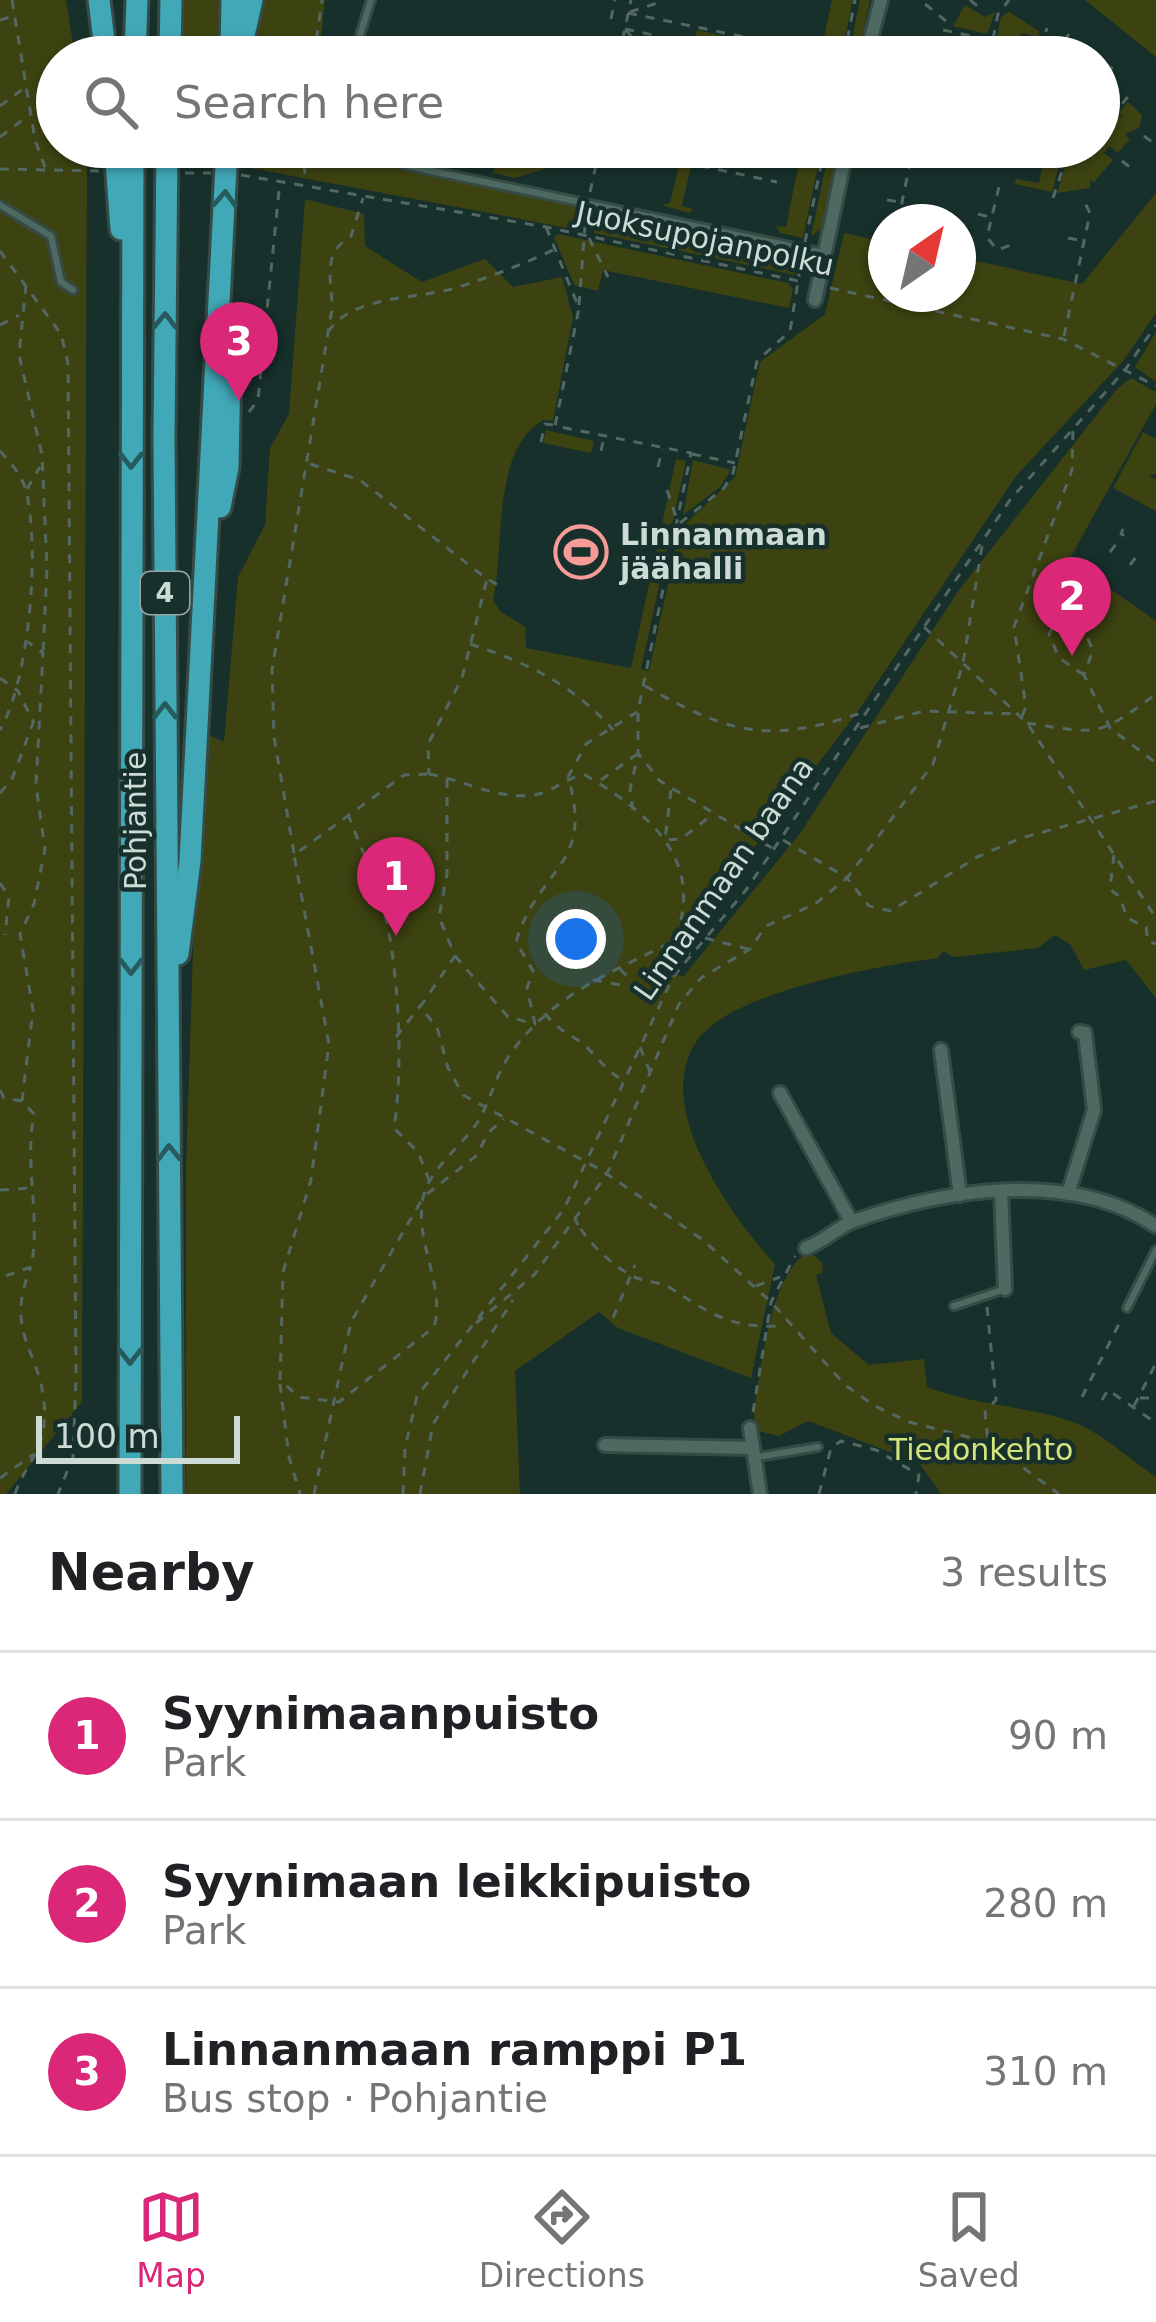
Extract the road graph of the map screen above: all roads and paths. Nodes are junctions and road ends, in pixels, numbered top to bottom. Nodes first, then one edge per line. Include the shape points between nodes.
1 (12, 0) edge
2 (100, 0) edge
3 (137, 0) edge
4 (171, 0) edge
5 (232, 0) edge
6 (252, 0) edge
7 (322, 0) edge
8 (371, 0) edge
9 (617, 0) edge
10 (856, 0) edge
11 (881, 0) edge
12 (970, 0) edge
13 (1009, 0) edge
14 (631, 1) edge
15 (660, 2) edge
16 (926, 4) dead end
17 (984, 11) dead end
18 (628, 13) junction
19 (15, 16) junction
20 (611, 19) dead end
21 (0, 20) edge
22 (946, 21) dead end
23 (1047, 28) dead end
24 (625, 29) junction
25 (943, 30) dead end
26 (104, 36) edge
27 (136, 36) edge
28 (170, 36) edge
29 (234, 36) edge
30 (241, 36) edge
31 (317, 36) edge
32 (360, 36) edge
33 (624, 36) edge
34 (631, 36) edge
35 (728, 36) edge
36 (848, 36) edge
37 (872, 36) edge
38 (973, 36) edge
39 (994, 36) edge
40 (1044, 36) edge
41 (28, 85) junction
42 (1130, 94) dead end
43 (0, 98) edge
44 (3, 105) edge
45 (1120, 107) edge
46 (31, 114) junction
47 (36, 133) edge
48 (0, 136) edge
49 (1144, 136) dead end
50 (1156, 146) edge
51 (1122, 161) dead end
52 (117, 168) edge
53 (134, 168) edge
54 (167, 168) edge
55 (226, 168) edge
56 (304, 168) edge
57 (418, 168) edge
58 (596, 168) edge
59 (711, 168) edge
60 (821, 168) edge
61 (842, 168) edge
62 (909, 168) dead end
63 (1063, 168) edge
64 (1131, 168) dead end
65 (0, 169) edge
66 (46, 170) joint
67 (100, 171) dead end
68 (183, 172) dead end
69 (216, 173) dead end
70 (233, 174) dead end
71 (280, 179) junction
72 (777, 182) dead end
73 (306, 184) junction
74 (999, 187) dead end
75 (364, 195) junction
76 (1053, 198) dead end
77 (887, 200) dead end
78 (588, 203) junction
79 (902, 203) joint
80 (1085, 203) dead end
81 (0, 206) edge
82 (978, 214) dead end
83 (992, 217) junction
84 (546, 227) junction
85 (585, 236) junction
86 (1012, 238) dead end
87 (1068, 238) dead end
88 (1084, 242) junction
89 (556, 248) junction
90 (804, 248) junction
91 (0, 251) edge
92 (824, 253) junction
93 (608, 277) dead end
94 (798, 281) junction
95 (25, 284) junction
96 (819, 285) junction
97 (74, 290) dead end
98 (815, 300) dead end
99 (132, 301) junction
100 (579, 308) junction
101 (20, 315) junction
102 (0, 325) edge
103 (1156, 325) edge
104 (327, 334) junction
105 (1063, 339) junction
106 (1125, 370) junction
107 (1156, 386) edge
108 (238, 415) dead end
109 (555, 426) junction
110 (1073, 428) junction
111 (604, 436) junction
112 (542, 442) dead end
113 (662, 448) junction
114 (0, 451) edge
115 (601, 452) dead end
116 (691, 453) junction
117 (735, 463) junction
118 (309, 464) junction
119 (41, 465) junction
120 (658, 467) dead end
121 (668, 490) dead end
122 (26, 491) junction
123 (679, 524) junction
124 (1123, 529) dead end
125 (983, 538) junction
126 (1130, 538) dead end
127 (1117, 543) dead end
128 (1111, 552) dead end
129 (1136, 557) dead end
130 (1130, 565) dead end
131 (488, 579) junction
132 (500, 586) dead end
133 (924, 627) junction
134 (28, 642) junction
135 (469, 644) junction
136 (43, 653) junction
137 (963, 663) junction
138 (1084, 675) junction
139 (0, 678) edge
140 (644, 685) junction
141 (17, 690) junction
142 (1156, 694) edge
143 (638, 711) junction
144 (868, 711) junction
145 (945, 713) junction
146 (1019, 716) junction
147 (33, 723) junction
148 (1027, 723) junction
149 (1110, 728) junction
150 (36, 729) junction
151 (855, 729) junction
152 (0, 730) edge
153 (613, 730) junction
154 (638, 753) junction
155 (1156, 763) edge
156 (429, 774) junction
157 (447, 777) junction
158 (568, 777) junction
159 (598, 782) junction
160 (671, 789) junction
161 (0, 794) edge
162 (1156, 801) edge
163 (633, 810) junction
164 (348, 814) junction
165 (714, 814) junction
166 (1093, 821) junction
167 (782, 839) junction
168 (665, 840) junction
169 (774, 849) junction
170 (1114, 853) junction
171 (294, 855) junction
172 (847, 878) junction
173 (0, 883) edge
174 (1156, 918) edge
175 (20, 934) junction
176 (3, 936) edge
177 (705, 938) junction
178 (674, 941) junction
179 (1156, 944) edge
180 (750, 949) junction
181 (690, 954) junction
182 (455, 956) junction
183 (619, 968) junction
184 (592, 980) junction
185 (638, 988) junction
186 (421, 1005) junction
187 (656, 1006) junction
188 (544, 1013) junction
189 (535, 1024) junction
190 (1079, 1032) dead end
191 (167, 1038) junction
192 (395, 1038) junction
193 (638, 1043) junction
194 (940, 1050) dead end
195 (651, 1073) junction
196 (623, 1080) junction
197 (0, 1090) edge
198 (780, 1094) dead end
199 (4, 1098) junction
200 (22, 1100) junction
201 (0, 1106) edge
202 (484, 1108) junction
203 (504, 1119) junction
204 (611, 1156) junction
205 (587, 1165) junction
206 (598, 1169) junction
207 (607, 1174) junction
208 (430, 1182) junction
209 (33, 1188) junction
210 (0, 1190) edge
211 (1001, 1191) junction
212 (1067, 1194) junction
213 (960, 1195) junction
214 (422, 1200) junction
215 (851, 1221) junction
216 (576, 1222) junction
217 (1156, 1226) edge
218 (806, 1248) joint
219 (1156, 1250) edge
220 (635, 1265) dead end
221 (31, 1267) junction
222 (633, 1273) junction
223 (782, 1276) junction
224 (0, 1278) edge
225 (754, 1287) junction
226 (1005, 1289) joint
227 (517, 1294) junction
228 (985, 1300) junction
229 (771, 1302) junction
230 (955, 1306) dead end
231 (1127, 1307) joint
232 (613, 1318) dead end
233 (767, 1326) junction
234 (778, 1326) dead end
235 (470, 1327) junction
236 (1156, 1363) edge
237 (280, 1380) junction
238 (1082, 1396) dead end
239 (1138, 1398) junction
240 (1154, 1399) edge
241 (1102, 1400) dead end
242 (329, 1402) junction
243 (1134, 1408) junction
244 (1156, 1423) edge
245 (750, 1428) joint
246 (988, 1442) junction
247 (605, 1445) dead end
248 (818, 1447) dead end
249 (36, 1453) junction
250 (756, 1453) junction
251 (1, 1478) edge
252 (20, 1482) junction
253 (15, 1494) edge
254 (58, 1494) edge
255 (130, 1494) edge
256 (172, 1494) edge
257 (300, 1494) edge
258 (314, 1494) edge
259 (403, 1494) edge
260 (420, 1494) edge
261 (760, 1494) edge
262 (819, 1494) edge
263 (916, 1494) edge
264 (1059, 1494) edge

1 - 19 path
2 - 26 highway
3 - 27 highway
4 - 28 highway
5 - 29 highway
6 - 30 highway
7 - 31 path
8 - 32 lane
9 - 14 path
9 - 20 path
10 - 36 path
11 - 37 street
12 - 17 path
13 - 39 path
14 - 18 path
15 - 18 path
16 - 22 path
18 - 24 path
18 - 35 path
19 - 21 path
19 - 41 path
23 - 40 path
24 - 33 path
24 - 34 path
25 - 38 path
41 - 44 path
41 - 46 path
42 - 45 path
43 - 44 path
46 - 47 path
46 - 48 path
49 - 50 path
51 - 64 path
52 - 99 highway
53 - 99 highway, Pohjantie / 4
191 -> 54 highway, Pohjantie / 4
191 -> 55 highway via 190,861 206,572 228,467
56 - 73 path
57 - 78 lane
58 - 78 path
59 - 72 path
60 - 90 path
61 - 92 street
62 - 79 path
63 - 76 path
65 - 66 path
66 - 67 path
68 - 69 path
70 - 71 path, Juoksupojanpolku
71 - 73 path, Juoksupojanpolku
71 - 108 path via 258,400
73 - 75 path, Juoksupojanpolku
74 - 83 path
75 - 84 path, Juoksupojanpolku
75 - 104 path via 351,236 329,261
77 - 79 path
78 - 85 path
78 - 90 lane
80 - 88 path
81 - 97 lane via 51,236 61,283
82 - 83 path
83 - 86 path via 990,245 1002,249
84 - 85 path, Juoksupojanpolku
84 - 89 path
85 - 93 path
85 - 94 path, Juoksupojanpolku
85 - 100 path
87 - 88 path
88 - 105 path
89 - 100 path
89 - 104 path via 458,287 354,310
90 - 92 lane
90 - 94 path
91 - 95 path
92 - 96 street
94 - 96 path, Juoksupojanpolku
94 - 117 path via 790,331 757,361
95 - 101 path
95 - 254 path via 64,340 68,363 76,1376 73,1457
96 - 98 street
96 - 105 path, Juoksupojanpolku
99 -> 255 highway, Pohjantie / 4
100 - 109 path
101 - 102 path
101 - 119 path via 19,355
103 - 106 path, Linnanmaan baana
104 - 118 path
105 - 106 path, Juoksupojanpolku
106 - 107 path, Juoksupojanpolku
106 - 110 path, Linnanmaan baana
109 - 111 path
109 - 112 path via 545,424
110 - 125 path, Linnanmaan baana
110 - 146 path via 1072,470 1014,628 1026,707
111 - 113 path
111 - 115 path
113 - 116 path
113 - 120 path
114 - 122 path
116 - 117 path
116 - 123 path
117 - 123 path via 724,488
118 - 131 path via 360,480
118 - 171 path via 272,670
119 - 122 path
119 - 136 path
121 - 123 path
122 - 134 path
123 - 140 path
124 - 126 path
125 - 133 path, Linnanmaan baana
125 - 137 path
127 - 128 path
129 - 130 path
131 - 132 path
131 - 135 path
133 - 137 path
133 - 144 path, Linnanmaan baana
134 - 136 path
134 - 141 path
135 - 153 path via 536,669 594,707
135 - 156 path via 462,678 428,744
136 - 150 path
137 - 145 path
137 - 146 path
138 - 138 path via 1093,650 1085,633 1066,621 1055,624 1049,634 1060,658
138 - 149 path
139 - 141 path
140 - 143 path
140 - 144 path via 754,734 789,734
141 - 147 path
141 - 152 path
142 - 149 path
143 - 153 path
143 - 154 path
144 - 151 path, Linnanmaan baana
145 - 146 path
145 - 151 path via 904,713
145 - 172 path via 933,764
146 - 148 path
147 - 150 path
147 - 161 path
148 - 149 path
148 - 166 path
149 - 155 path
150 - 175 path via 45,849
151 - 167 path, Linnanmaan baana
153 - 158 path via 586,744
154 - 159 path
154 - 160 path
154 - 163 path
156 - 157 path
156 - 164 path via 404,775
157 - 158 path via 533,796
157 - 182 path via 439,917
158 - 159 path
158 - 189 path via 578,811 573,851 524,914 515,942 533,971 527,988
159 - 163 path
160 - 165 path
160 - 168 path
162 - 166 path
163 - 168 path
164 - 171 path
164 - 192 path via 380,896
165 - 168 path via 681,839
165 - 169 path
166 - 170 path
166 - 172 path via 977,857 891,911 869,906
167 - 169 path, Linnanmaan baana
167 - 172 path
168 - 178 path via 685,871 686,911
169 - 177 path, Linnanmaan baana
170 - 174 path
170 - 179 path via 1110,889
171 - 237 path via 329,1044 311,1180 283,1271
172 - 180 path via 766,926
173 - 176 path via 9,897
175 - 176 path
175 - 200 path via 33,1010
177 - 180 path
177 - 181 path, Linnanmaan baana
178 - 181 path
178 - 183 path
180 - 195 path via 701,978 680,1004
181 - 187 path, Linnanmaan baana
182 - 186 path
182 - 189 path via 508,1017
183 - 184 path
183 - 185 path
184 - 185 path
184 - 188 path
185 - 187 path
186 - 192 path
186 - 202 path via 464,1095
187 - 193 path, Linnanmaan baana
188 - 189 path
188 - 196 path via 558,1033 583,1043 597,1065
189 - 202 path
190 - 212 street via 1094,1110
256 -> 191 highway, Pohjantie / 4
192 - 208 path via 394,1128 418,1152
193 - 195 path
193 - 196 path, Linnanmaan baana
194 - 213 street
195 - 204 path
196 - 205 path, Linnanmaan baana
197 - 199 path
198 - 215 street
199 - 200 path
199 - 201 path
200 - 209 path via 34,1114
202 - 203 path
202 - 208 path
203 - 205 path
203 - 214 path via 476,1156
204 - 206 path
204 - 207 path
205 - 206 path
205 - 235 path, Linnanmaan baana via 540,1246
206 - 207 path
207 - 216 path
207 - 225 path via 703,1240
208 - 214 path
209 - 210 path
209 - 221 path via 38,1238
211 - 212 street
211 - 213 street
211 - 226 street
212 - 217 street
213 - 215 street
214 - 242 path via 351,1322
214 - 242 path via 434,1327 340,1402
215 - 218 street
216 - 222 path via 606,1257
216 - 227 path
218 - 223 path
219 - 231 lane
220 - 222 path
221 - 224 path
221 - 249 path via 17,1297 17,1329 37,1359 44,1429
222 - 232 path
222 - 233 path via 707,1314
223 - 225 path
223 - 229 path
225 - 229 path
226 - 228 lane
227 - 235 path
227 - 260 path via 433,1424
228 - 230 lane
228 - 246 path via 996,1400 985,1412
229 - 233 path
229 - 246 path via 845,1385 875,1406
231 - 238 path
233 - 234 path
233 - 245 path
235 - 259 path, Linnanmaan baana via 417,1396
236 - 239 path
237 - 242 path via 299,1397
237 - 257 path
239 - 240 path
239 - 243 path
241 - 243 path via 1108,1390
242 - 258 path
243 - 244 path
245 - 250 street
246 - 264 path
247 - 250 street
248 - 250 lane
249 - 251 path
249 - 252 path
250 - 261 street
251 - 252 path
252 - 253 path
262 - 263 path via 831,1448 841,1441 919,1474

